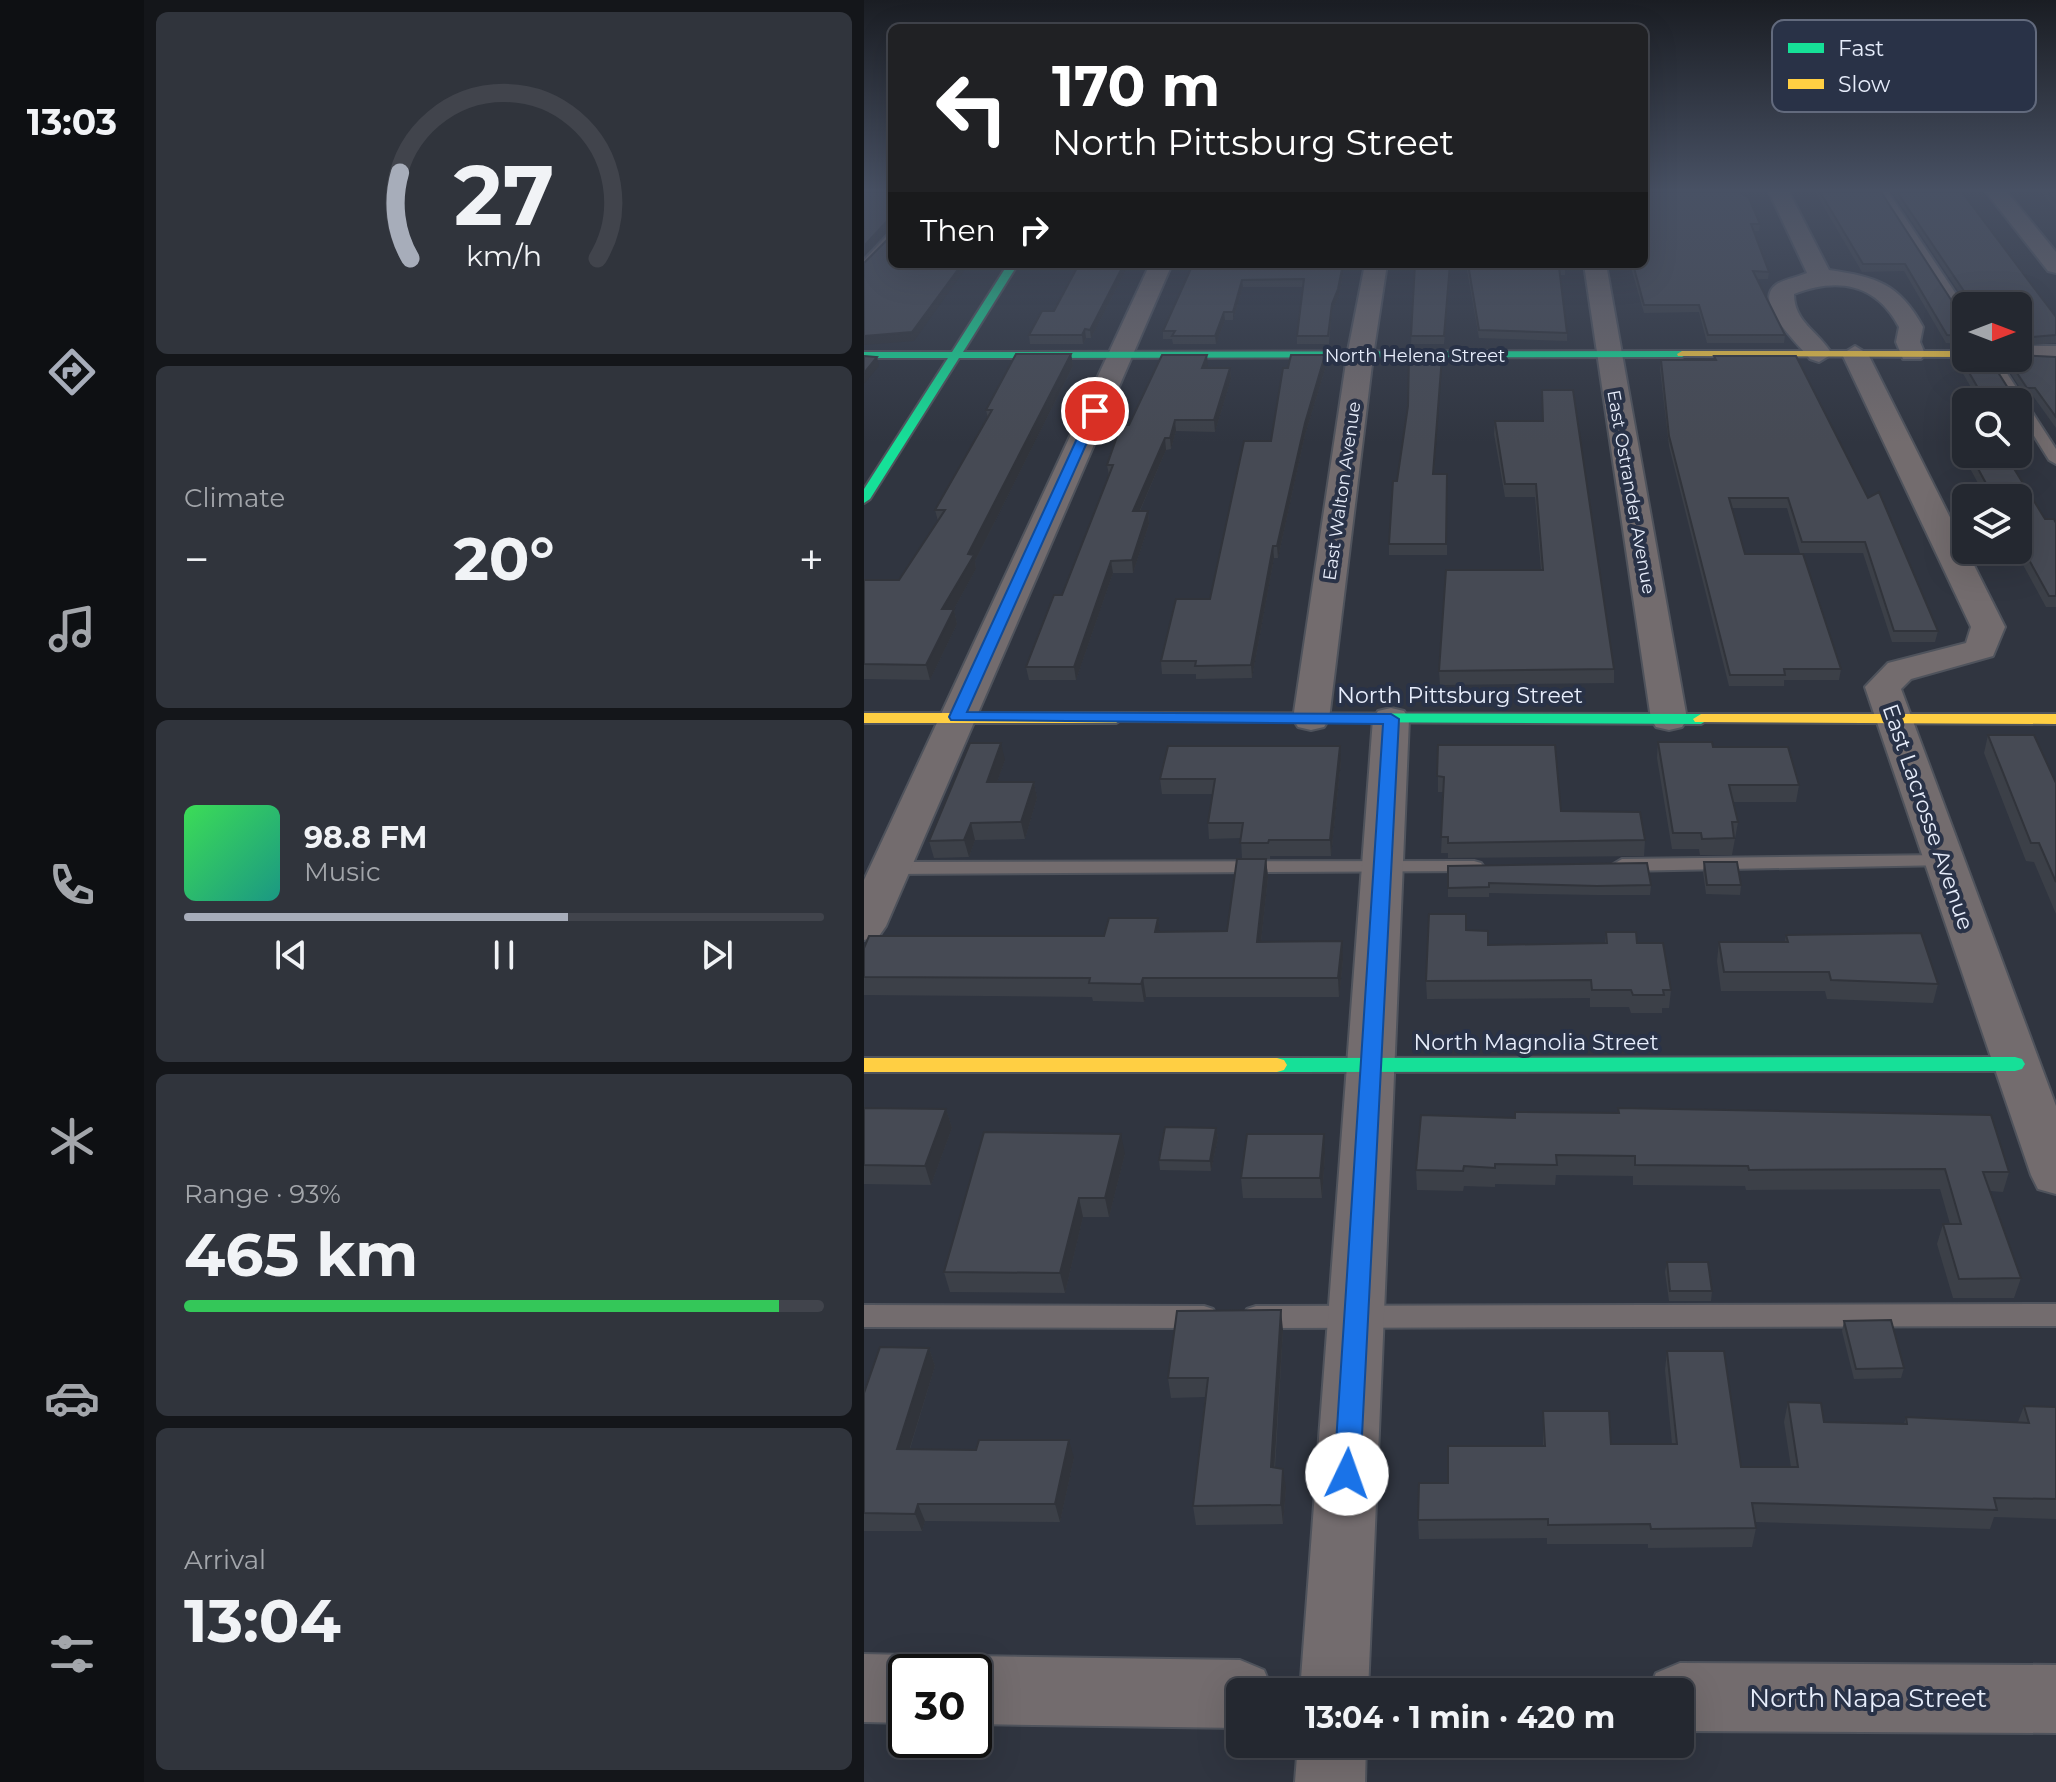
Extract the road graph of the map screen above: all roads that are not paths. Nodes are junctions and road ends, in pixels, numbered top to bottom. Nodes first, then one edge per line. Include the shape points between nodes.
1 (1006, 275) edge
2 (1156, 275) edge
3 (1374, 275) edge
4 (1597, 275) edge
5 (1938, 275) edge
6 (1820, 276) joint
7 (1952, 297) edge
8 (1837, 354) junction
9 (1912, 354) junction
10 (1952, 354) edge
11 (2032, 354) edge
12 (2056, 354) edge
13 (864, 355) edge
14 (955, 355) junction
15 (1120, 355) junction
16 (1608, 355) junction
17 (1360, 356) junction
18 (2000, 372) edge
19 (2056, 460) edge
20 (864, 499) edge
21 (957, 717) junction
22 (864, 718) edge
23 (1311, 719) junction
24 (1391, 719) junction
25 (1669, 719) junction
26 (1891, 719) junction
27 (2056, 719) edge
28 (1942, 861) junction
29 (1607, 865) edge
30 (1495, 867) edge
31 (890, 868) junction
32 (1383, 868) junction
33 (864, 926) edge
34 (2015, 1064) junction
35 (864, 1065) edge
36 (1371, 1067) junction
37 (2056, 1175) edge
38 (2056, 1315) edge
39 (864, 1316) edge
40 (1356, 1318) junction
41 (1335, 1678) edge
42 (864, 1688) edge
43 (888, 1689) edge
44 (992, 1690) edge
45 (1226, 1694) edge
46 (1694, 1697) edge
47 (2056, 1699) edge
48 (1331, 1758) edge
49 (1330, 1782) edge

1 - 14 street
2 - 15 street
3 - 17 street, East Walton Avenue
4 - 16 street, East Ostrander Avenue
5 - 7 lane
6 - 8 street, East Lacrosse Avenue via 1783,290 1781,304 1788,325
6 - 9 street, East Lacrosse Avenue via 1866,283 1893,296 1911,327
8 - 9 street, North Helena Street
8 - 16 street, North Helena Street
8 - 26 street, East Lacrosse Avenue via 1988,627 1981,649 1900,670 1883,687
9 - 10 street, North Helena Street
11 - 12 street
13 - 14 street, North Helena Street
14 - 15 street, North Helena Street
14 - 20 street
15 - 17 street, North Helena Street
15 - 21 street
16 - 17 street, North Helena Street
16 - 25 street, East Ostrander Avenue
17 - 23 street, East Walton Avenue
18 - 19 lane
21 - 22 street, North Pittsburg Street
21 - 23 street, North Pittsburg Street
21 - 31 street
23 - 24 street, North Pittsburg Street
24 - 25 street, North Pittsburg Street
24 - 32 street
25 - 26 street, North Pittsburg Street
26 - 27 street, North Pittsburg Street
26 - 28 street, East Lacrosse Avenue
28 - 29 lane
28 - 34 street, East Lacrosse Avenue
30 - 32 lane
31 - 32 lane
31 - 33 street
32 - 36 street
34 - 36 street, North Magnolia Street
34 - 37 street, East Lacrosse Avenue
35 - 36 street, North Magnolia Street
36 - 40 street
38 - 40 lane
39 - 40 lane
40 - 41 street
42 - 43 street
44 - 45 street
46 - 47 street, North Napa Street
48 - 49 street

